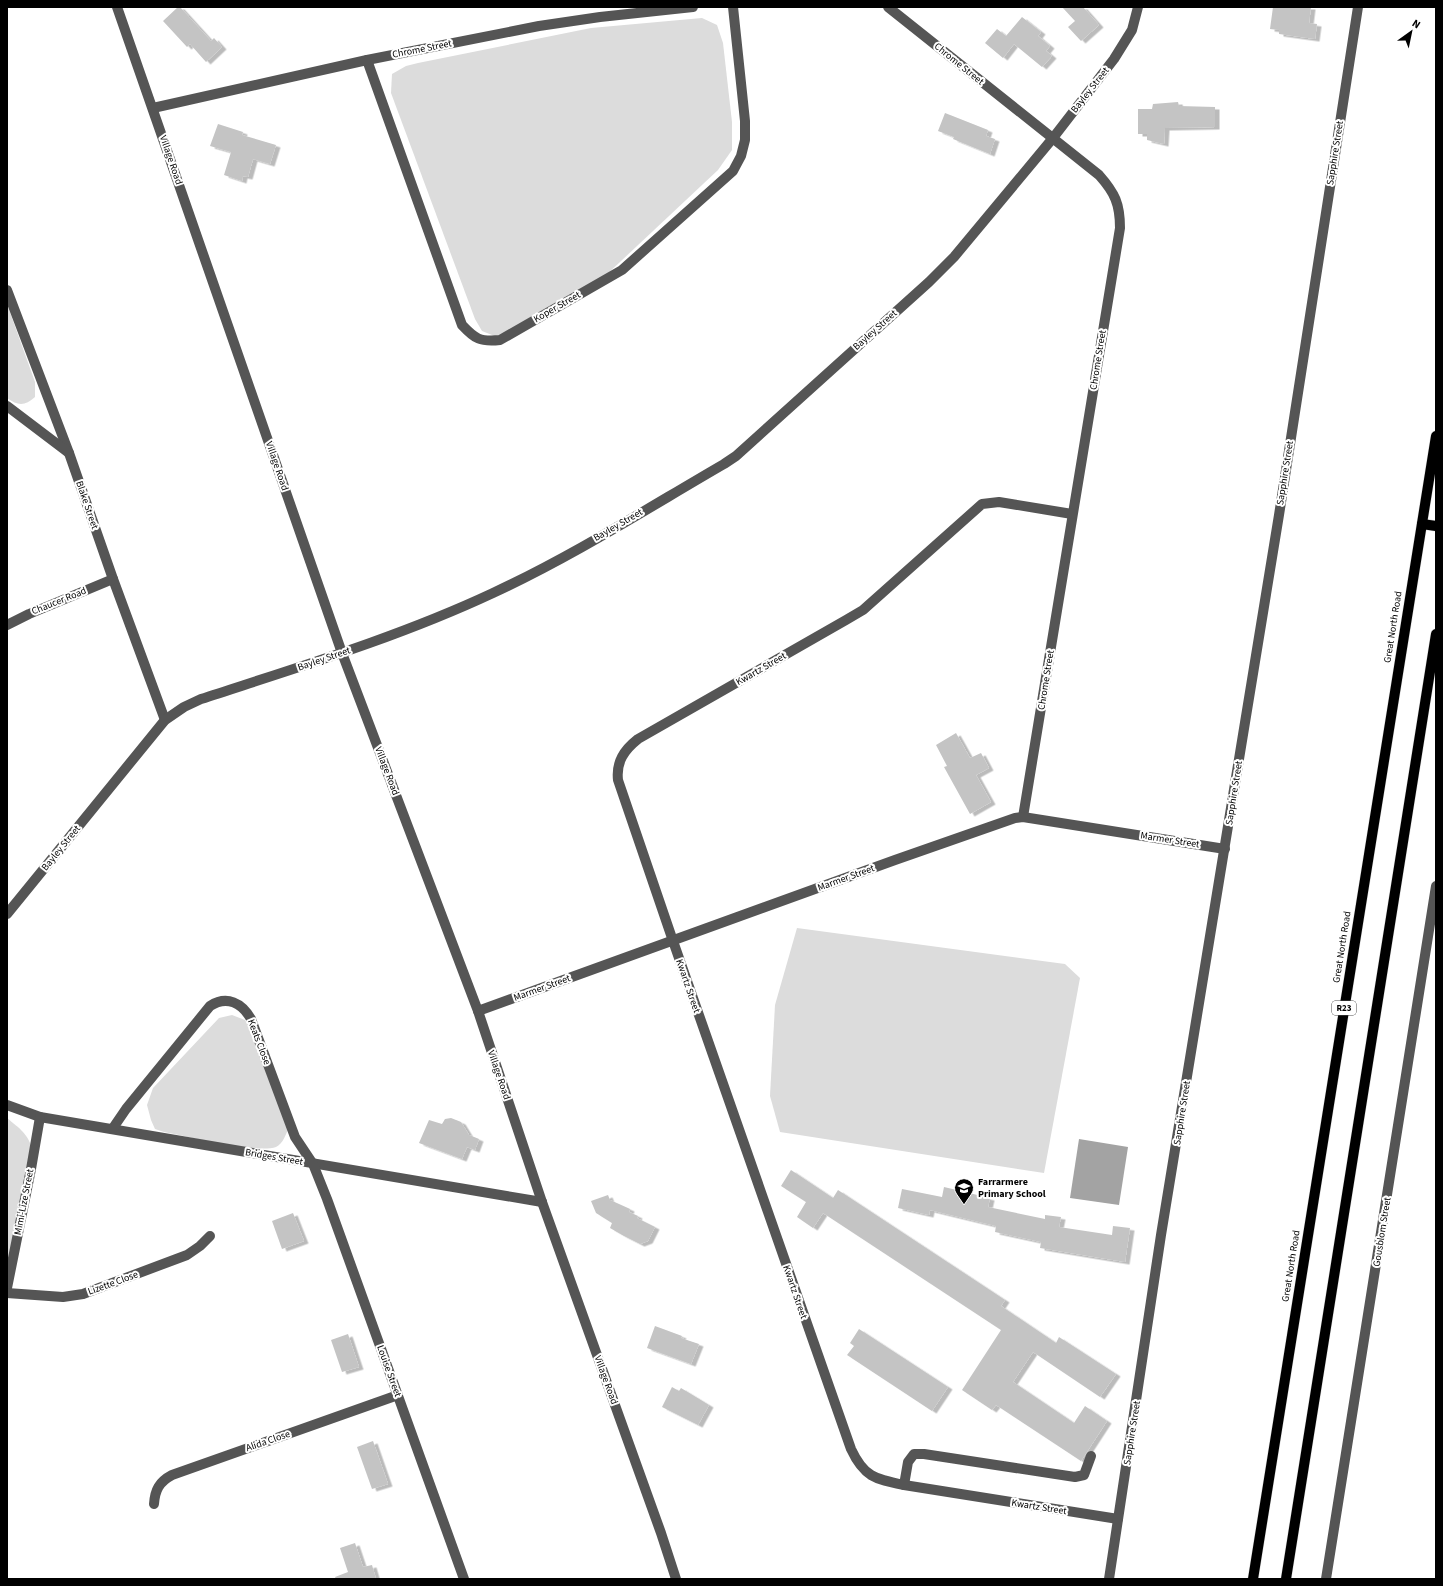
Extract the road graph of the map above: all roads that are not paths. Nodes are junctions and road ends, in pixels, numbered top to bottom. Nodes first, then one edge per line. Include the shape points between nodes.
1 (117, 7) edge
2 (693, 7) edge
3 (733, 7) edge
4 (888, 7) edge
5 (1138, 7) edge
6 (1358, 7) edge
7 (367, 60) junction
8 (153, 108) junction
9 (1053, 138) junction
10 (7, 290) edge
11 (7, 406) edge
12 (1436, 436) edge
13 (69, 453) junction
14 (1072, 514) junction
15 (1422, 524) junction
16 (1436, 526) edge
17 (113, 579) junction
18 (7, 625) edge
19 (1436, 634) edge
20 (342, 653) junction
21 (165, 720) junction
22 (1023, 817) junction
23 (1226, 849) junction
24 (1436, 886) edge
25 (1435, 901) edge
26 (7, 914) edge
27 (672, 941) junction
28 (478, 1011) junction
29 (7, 1105) edge
30 (40, 1117) junction
31 (113, 1128) junction
32 (313, 1164) junction
33 (542, 1202) junction
34 (210, 1236) dead end
35 (7, 1288) edge
36 (7, 1293) edge
37 (398, 1396) junction
38 (1091, 1456) dead end
39 (904, 1485) junction
40 (154, 1504) dead end
41 (1118, 1520) junction
42 (661, 1533) junction
43 (464, 1579) edge
44 (676, 1579) edge
45 (683, 1579) edge
46 (1109, 1579) edge
47 (1253, 1579) edge
48 (1286, 1579) edge
49 (1326, 1579) edge

1 - 8 street, Village Road
2 - 7 street, Chrome Street via 600,16
3 - 7 street, Koper Street via 745,140 741,156 733,171 622,270 500,340 479,340 462,325
4 - 9 street, Chrome Street
5 - 9 street, Bayley Street via 1127,40
6 - 23 street, Sapphire Street
7 - 8 street, Chrome Street
8 - 20 street, Village Road
9 - 14 street, Chrome Street via 1107,184 1115,196 1120,214 1119,236
9 - 20 street, Bayley Street via 954,257 929,282 724,464 576,550 492,594
10 - 13 street, Blake Street
11 - 13 street
12 - 15 main road, Great North Road / R23
13 - 17 street, Blake Street
14 - 22 street, Chrome Street
14 - 27 street, Kwartz Street via 999,502 982,504 863,610 631,744 622,756 617,771 618,780
15 - 16 main road
15 - 47 main road, Great North Road / R23
17 - 18 street, Chaucer Road
17 - 21 street, Blake Street
19 - 48 main road
20 - 21 street, Bayley Street via 201,700 184,707
20 - 28 street, Village Road
21 - 26 street, Bayley Street
22 - 23 street, Marmer Street
22 - 27 street, Marmer Street via 895,860
23 - 41 street, Sapphire Street via 1161,1235
24 - 25 street, Gousblom Street
25 - 49 street, Gousblom Street
27 - 28 street, Marmer Street
27 - 39 street, Kwartz Street via 850,1449 865,1471 877,1479
28 - 33 street, Village Road
29 - 30 street, Bridges Street
30 - 31 street, Bridges Street
30 - 35 street, Mimi-Lize Street
31 - 32 street, Bridges Street
31 - 32 street, Keats Close via 210,1006 220,1001 232,1001 244,1008 251,1019 294,1136
32 - 33 street, Bridges Street
32 - 37 street, Louise Street
33 - 42 street, Village Road
34 - 36 street, Lizette Close via 187,1255 83,1294 63,1297
37 - 40 street, Alida Close via 172,1475 158,1487
37 - 43 street, Louise Street
38 - 39 street via 1084,1475 1076,1477 914,1454 908,1462
39 - 41 street, Kwartz Street
41 - 46 street, Sapphire Street
42 - 44 street, Village Road
42 - 45 street, Village Road

